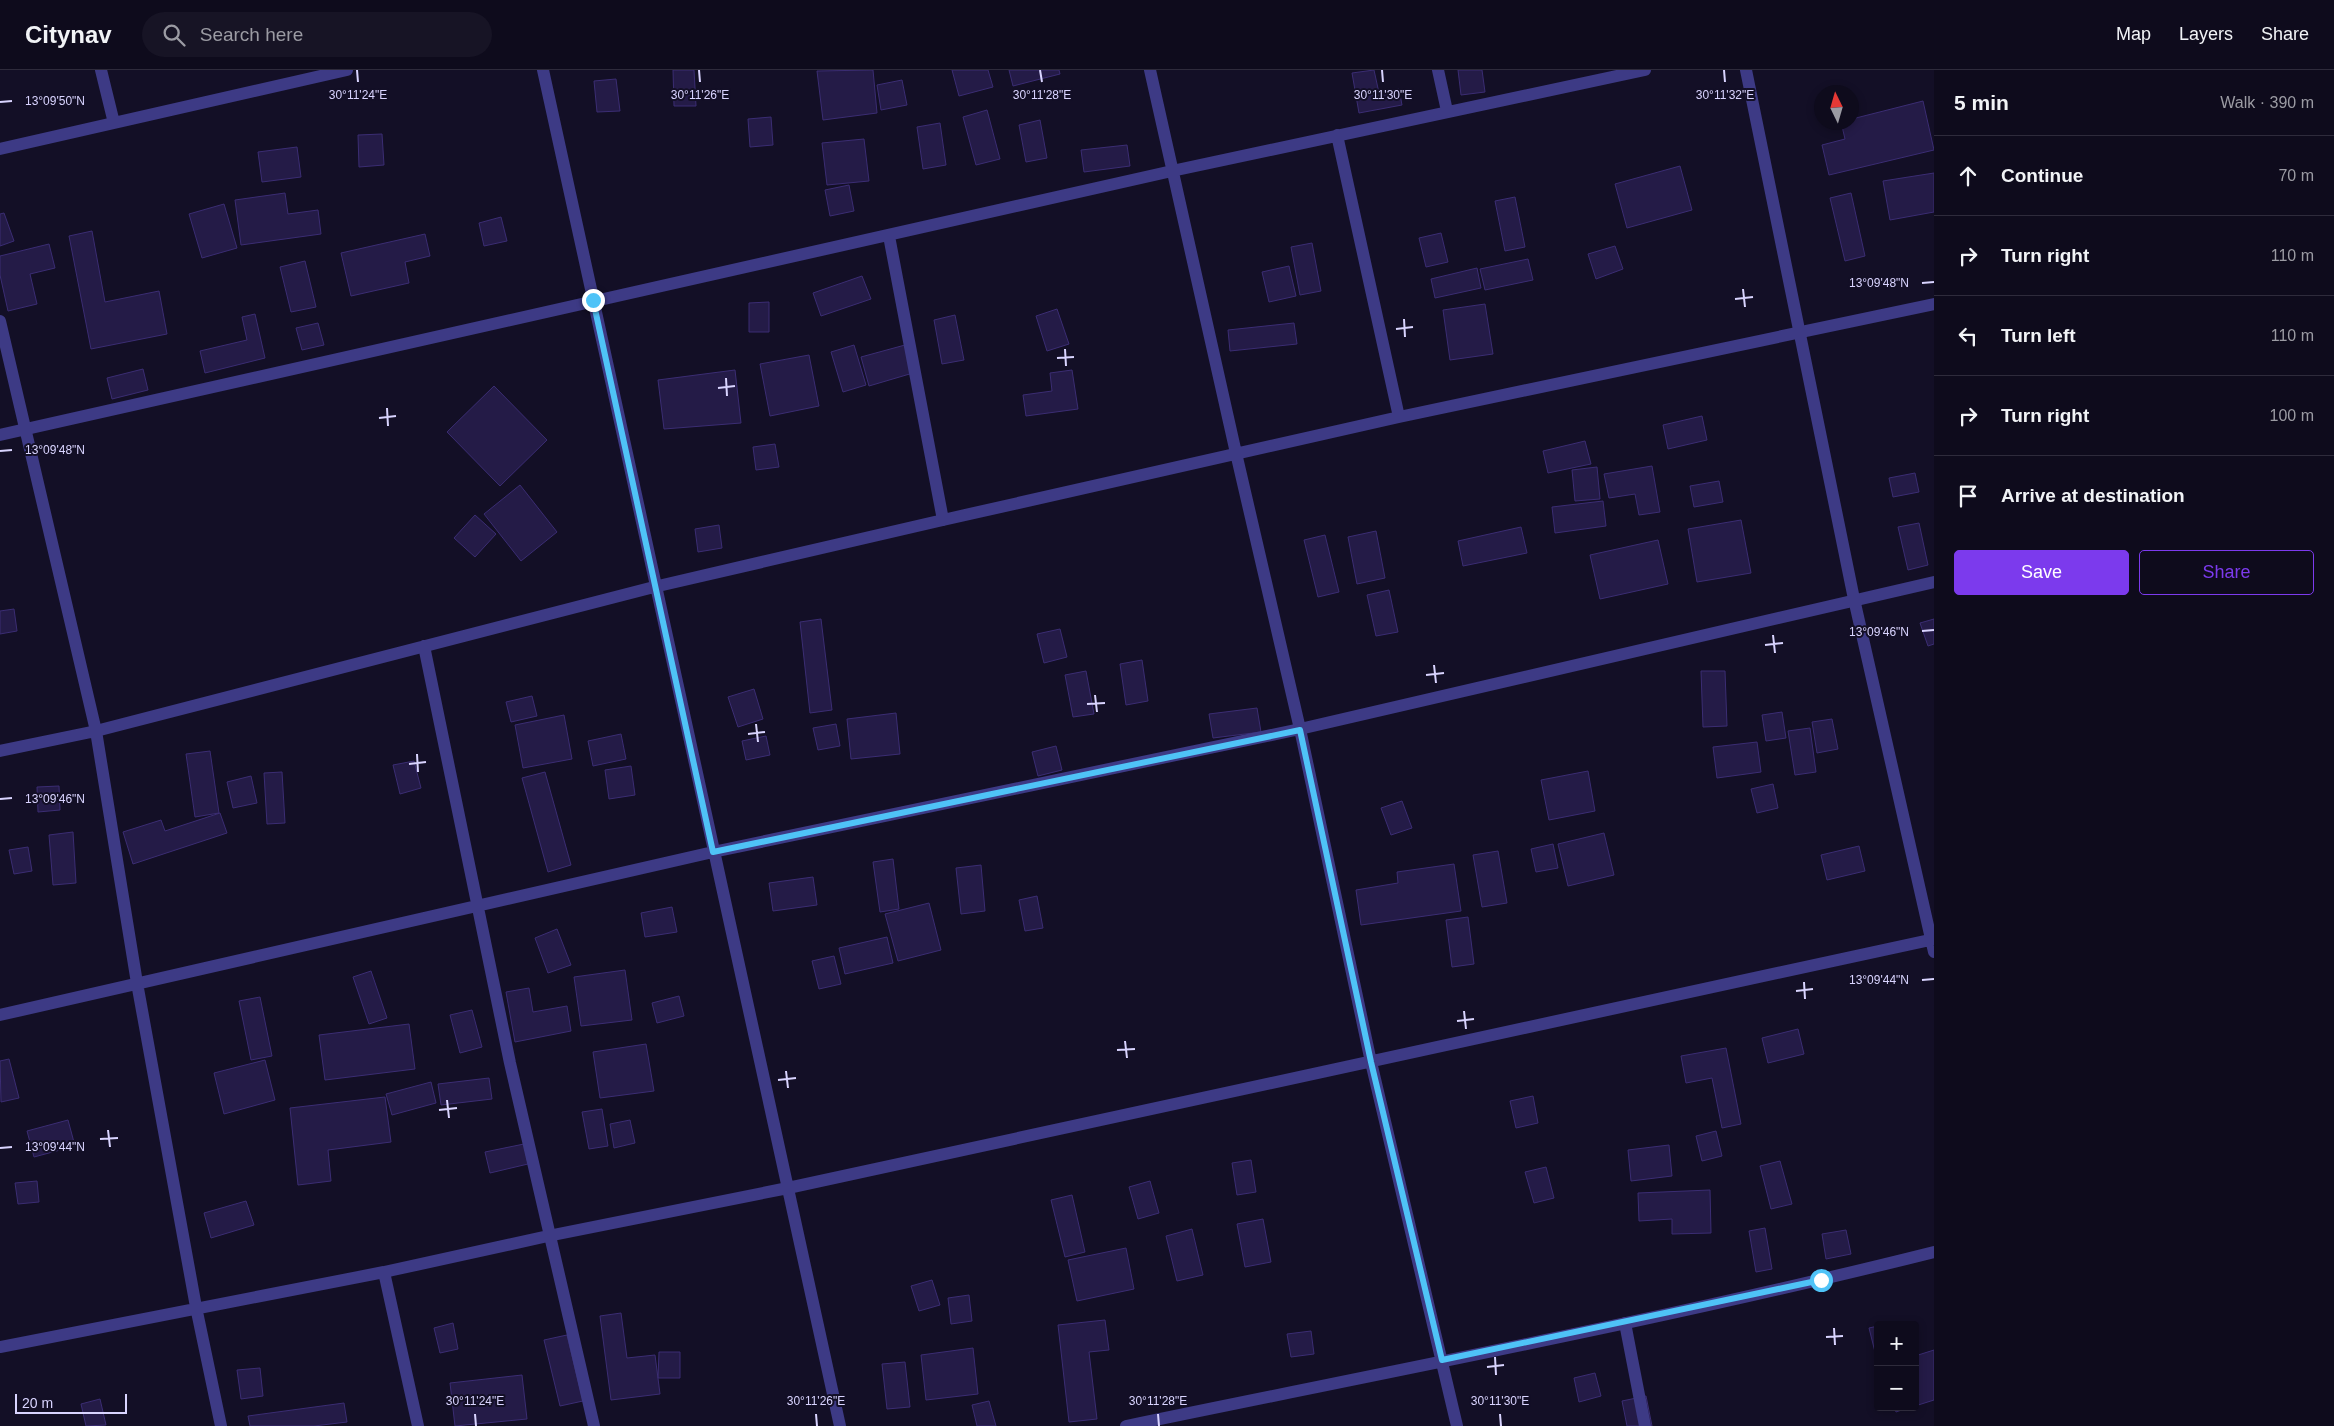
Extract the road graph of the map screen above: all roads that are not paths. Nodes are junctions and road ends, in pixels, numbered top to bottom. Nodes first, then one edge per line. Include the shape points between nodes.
1 (102, 70) edge
2 (347, 70) edge
3 (543, 70) edge
4 (1150, 70) edge
5 (1438, 70) edge
6 (1645, 70) edge
7 (1746, 70) edge
8 (1447, 111) junction
9 (114, 123) junction
10 (1337, 135) junction
11 (0, 149) edge
12 (1172, 171) junction
13 (889, 236) junction
14 (593, 300) junction
15 (1934, 304) edge
16 (0, 321) edge
17 (1801, 333) junction
18 (1399, 417) junction
19 (25, 429) junction
20 (0, 435) edge
21 (1236, 453) junction
22 (943, 520) junction
23 (1934, 582) edge
24 (654, 587) junction
25 (1854, 599) junction
26 (424, 646) junction
27 (1300, 730) junction
28 (96, 731) junction
29 (0, 751) edge
30 (713, 852) junction
31 (478, 904) junction
32 (1933, 943) edge
33 (137, 983) junction
34 (0, 1015) edge
35 (1371, 1062) junction
36 (788, 1188) junction
37 (548, 1236) junction
38 (1934, 1252) edge
39 (384, 1272) junction
40 (196, 1308) junction
41 (1625, 1323) junction
42 (0, 1347) edge
43 (1442, 1360) junction
44 (221, 1426) edge
45 (418, 1426) edge
46 (594, 1426) edge
47 (840, 1426) edge
48 (1126, 1426) edge
49 (1457, 1426) edge
50 (1645, 1426) edge

1 - 9 street
2 - 9 street
3 - 14 street
4 - 12 street
5 - 8 street
6 - 8 street
7 - 17 street
8 - 10 street
9 - 11 street
10 - 12 street
10 - 18 street
12 - 13 street
12 - 21 street
13 - 14 street
13 - 22 street
14 - 19 street
14 - 24 street
15 - 17 street
16 - 19 street
17 - 18 street
17 - 25 street
18 - 21 street
19 - 20 street
19 - 28 street
21 - 22 street
21 - 27 street
22 - 24 street
23 - 25 street
24 - 26 street
24 - 30 street
25 - 27 street
25 - 32 street
26 - 28 street
26 - 31 street
27 - 30 street
27 - 35 street
28 - 29 street
28 - 33 street
30 - 31 street
30 - 36 street
31 - 33 street
31 - 37 street
32 - 35 street
33 - 34 street
33 - 40 street
35 - 36 street
35 - 43 street
36 - 37 street
36 - 47 street
37 - 39 street
37 - 46 street
38 - 41 street
39 - 40 street
39 - 45 street
40 - 42 street
40 - 44 street
41 - 43 street
41 - 50 street
43 - 48 street
43 - 49 street

